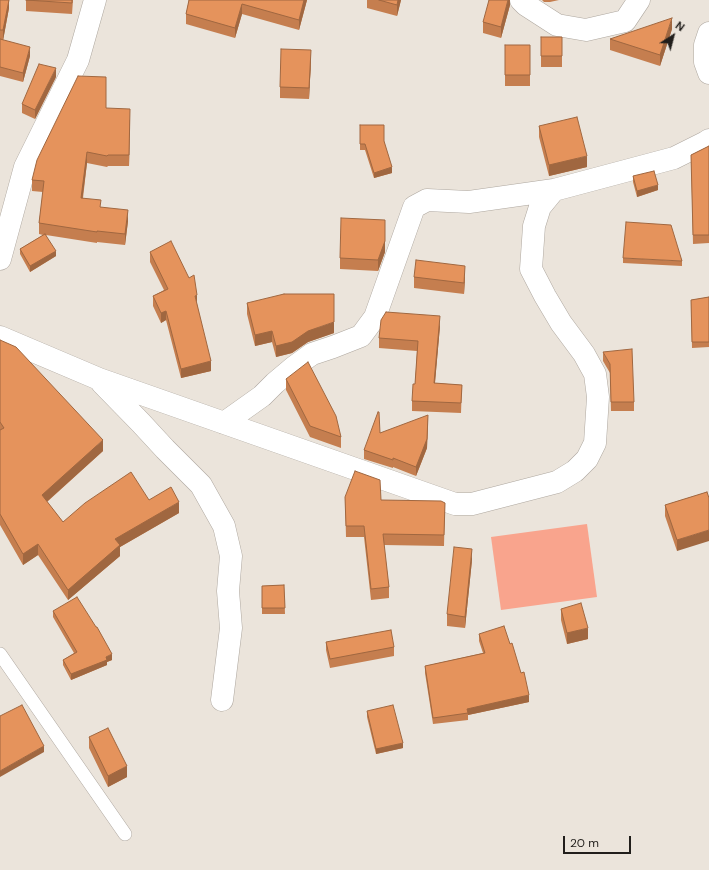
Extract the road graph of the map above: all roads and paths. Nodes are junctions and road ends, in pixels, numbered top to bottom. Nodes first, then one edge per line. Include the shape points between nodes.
1 (95, 0) edge
2 (521, 0) edge
3 (639, 0) edge
4 (709, 33) edge
5 (709, 73) edge
6 (709, 140) edge
7 (554, 190) junction
8 (0, 259) edge
9 (0, 337) edge
10 (99, 379) junction
11 (224, 423) junction
12 (0, 654) edge
13 (222, 700) dead end
14 (125, 834) dead end

1 - 8 street via 78,60 26,167
2 - 3 street via 557,25 586,30 625,21
4 - 5 street via 705,45
6 - 7 street via 674,158
7 - 11 street via 469,202 427,200 414,207 375,317 361,336 312,354 262,396
7 - 11 street via 540,207 534,226 531,269 549,303 584,354 594,374 598,397 595,443 587,459 575,471 557,482 472,504 455,504
9 - 10 street
10 - 11 street
10 - 13 street via 201,485 224,526 231,556 228,590 231,628
12 - 14 lane

